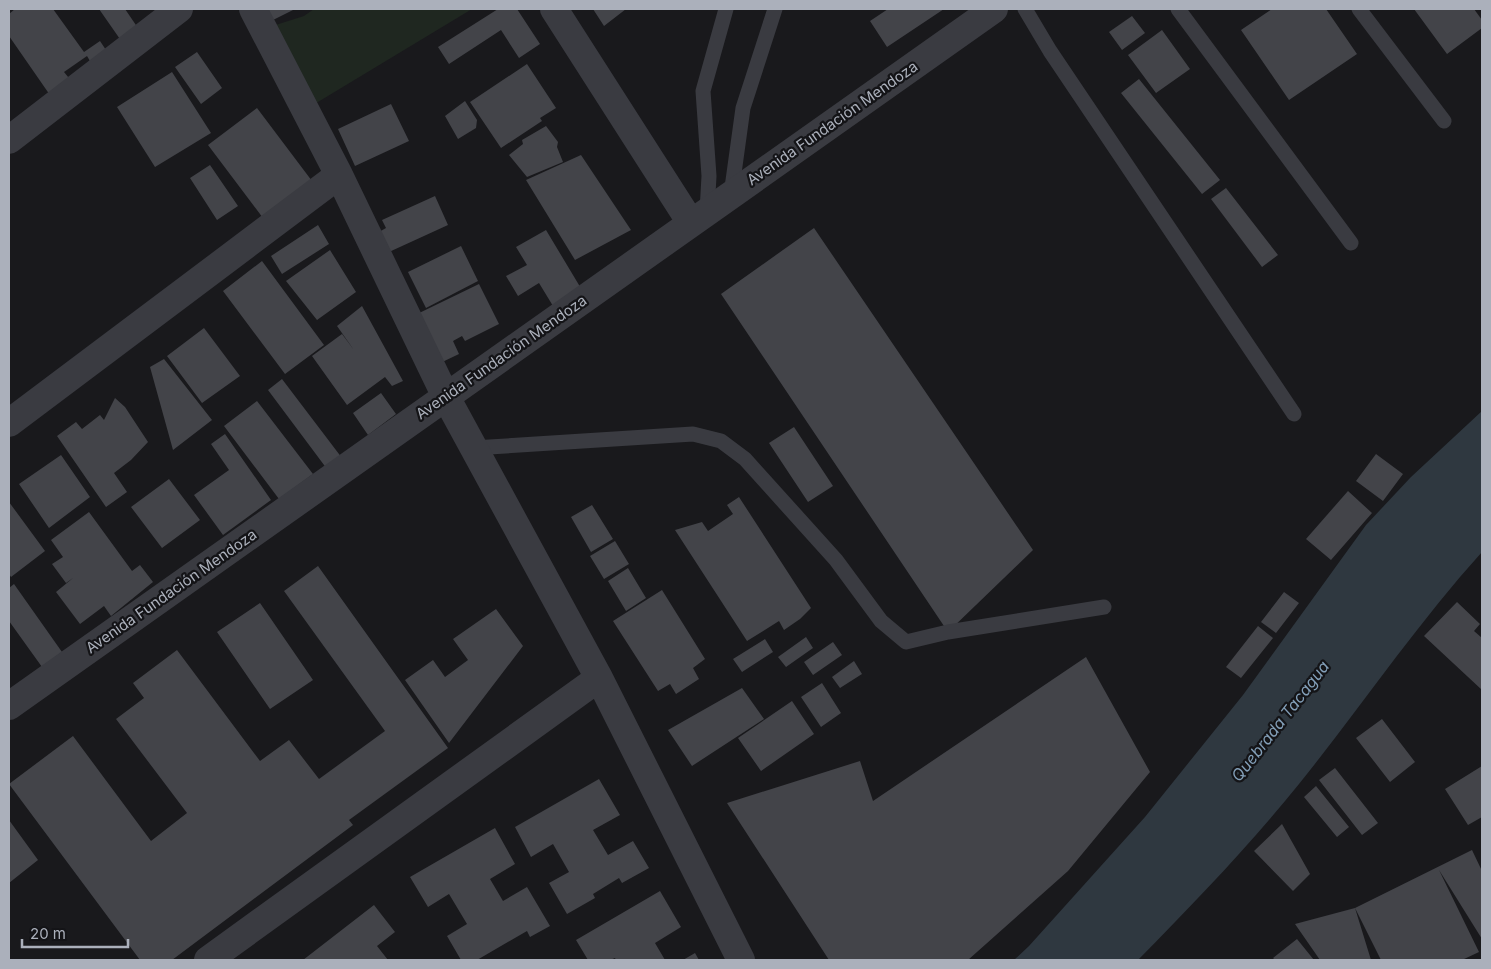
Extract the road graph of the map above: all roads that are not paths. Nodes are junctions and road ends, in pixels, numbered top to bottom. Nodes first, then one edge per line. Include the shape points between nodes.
1 (179, 9) edge
2 (253, 9) edge
3 (554, 9) edge
4 (726, 9) edge
5 (775, 9) edge
6 (994, 9) edge
7 (1025, 9) edge
8 (1178, 9) edge
9 (1359, 9) edge
10 (1444, 121) dead end
11 (9, 140) edge
12 (339, 175) junction
13 (731, 195) junction
14 (699, 217) junction
15 (1351, 243) dead end
16 (446, 397) junction
17 (1294, 414) dead end
18 (9, 423) edge
19 (473, 448) junction
20 (1104, 607) dead end
21 (599, 678) junction
22 (9, 706) edge
23 (208, 960) edge
24 (741, 960) edge

1 - 11 street
2 - 12 street
3 - 14 street
4 - 14 lane via 703,91 710,176
5 - 13 lane via 743,108
6 - 13 street, Avenida Fundación Mendoza
7 - 17 lane
8 - 15 lane
9 - 10 lane
12 - 16 street
12 - 18 street
13 - 14 street, Avenida Fundación Mendoza
14 - 16 street, Avenida Fundación Mendoza
16 - 19 street
16 - 22 street, Avenida Fundación Mendoza
19 - 20 lane via 693,434 720,441 745,459 836,560 881,621 906,642 948,632
19 - 21 street
21 - 23 street
21 - 24 street

